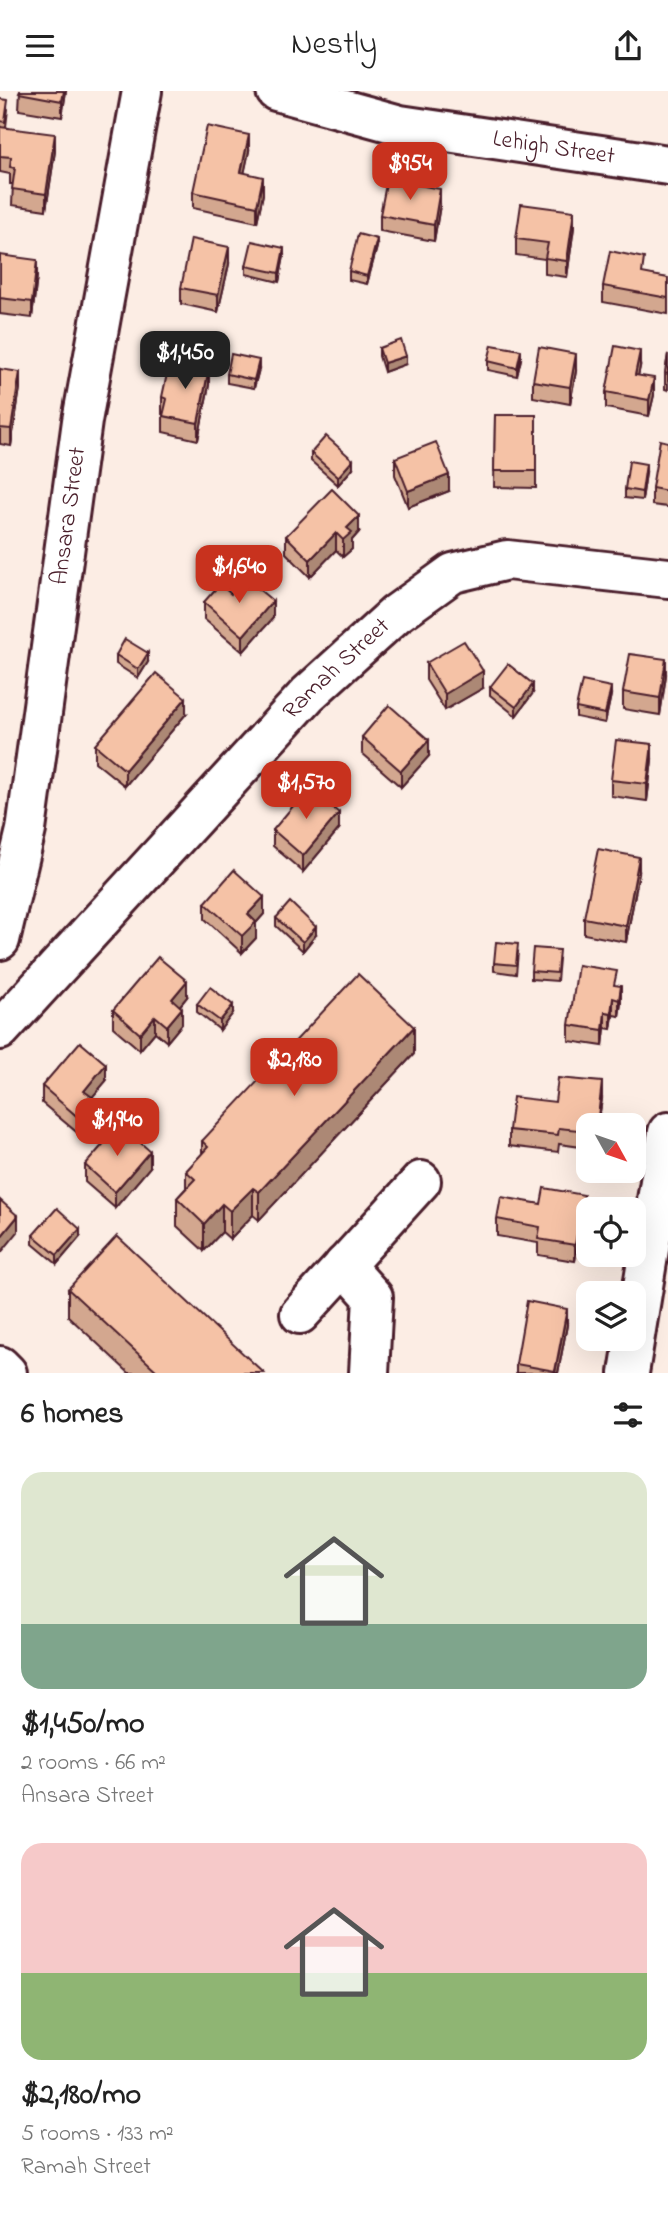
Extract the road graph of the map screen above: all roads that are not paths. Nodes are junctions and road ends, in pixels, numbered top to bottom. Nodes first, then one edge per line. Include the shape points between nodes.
1 (142, 91) edge
2 (275, 91) edge
3 (668, 165) edge
4 (668, 578) edge
5 (0, 940) edge
6 (0, 1030) edge
7 (668, 1132) edge
8 (421, 1181) dead end
9 (344, 1265) junction
10 (300, 1314) dead end
11 (0, 1366) edge
12 (7, 1373) edge
13 (369, 1373) edge
14 (629, 1373) edge

1 - 5 street, Ansara Street via 82,421 26,830
2 - 3 street, Lehigh Street via 400,125
4 - 6 street, Ramah Street via 507,560 453,573 396,614 308,694
7 - 14 street
8 - 9 street
9 - 10 street
9 - 13 street via 373,1297
11 - 12 street

